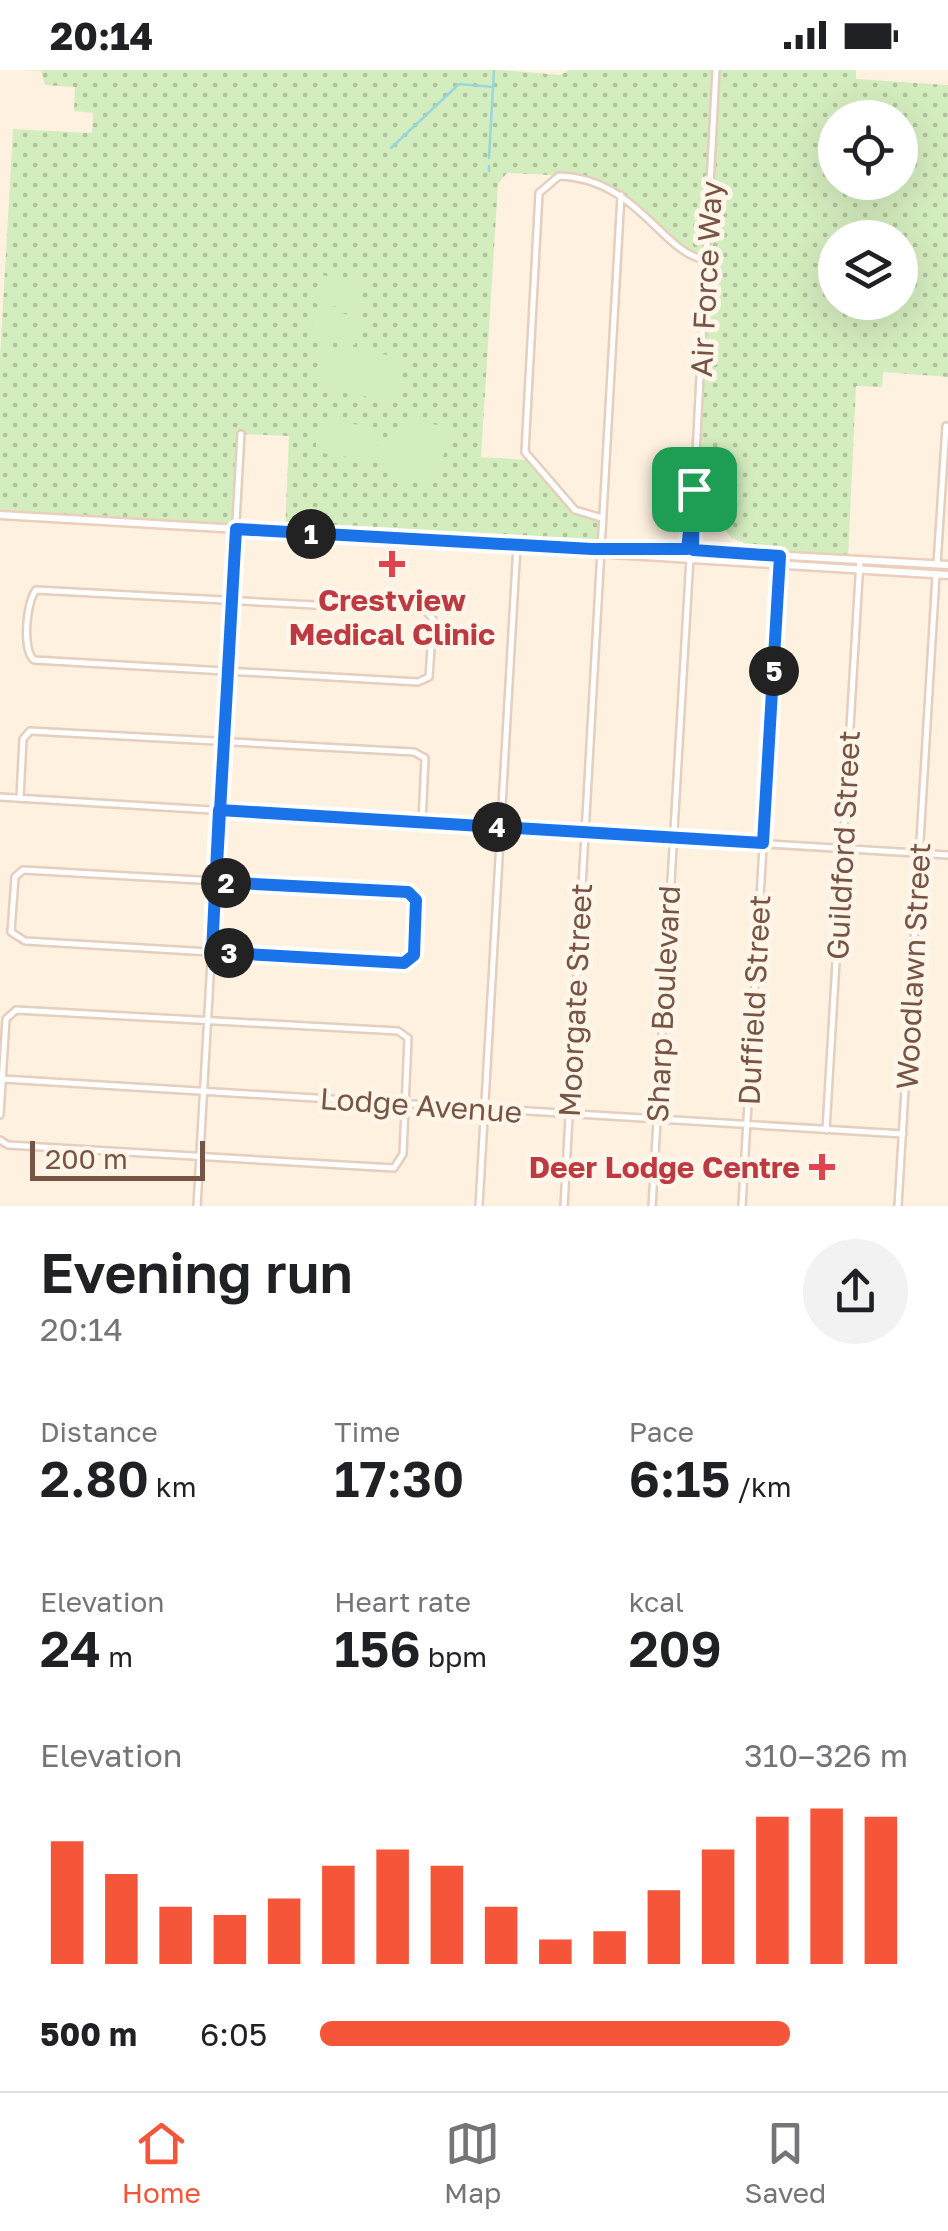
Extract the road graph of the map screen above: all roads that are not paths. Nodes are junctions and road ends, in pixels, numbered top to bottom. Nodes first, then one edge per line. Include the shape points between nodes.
1 (716, 70) edge
2 (621, 195) junction
3 (708, 260) junction
4 (946, 426) dead end
5 (241, 434) dead end
6 (0, 516) edge
7 (602, 518) junction
8 (236, 529) junction
9 (517, 546) junction
10 (600, 550) junction
11 (690, 550) junction
12 (780, 560) junction
13 (689, 561) junction
14 (860, 565) junction
15 (937, 565) junction
16 (948, 566) edge
17 (936, 574) junction
18 (948, 575) edge
19 (232, 600) junction
20 (228, 671) junction
21 (224, 741) junction
22 (0, 797) edge
23 (20, 798) junction
24 (219, 810) junction
25 (422, 824) junction
26 (501, 828) junction
27 (584, 833) junction
28 (672, 838) junction
29 (763, 843) junction
30 (844, 848) junction
31 (920, 853) junction
32 (948, 854) edge
33 (216, 882) junction
34 (212, 952) junction
35 (208, 1022) junction
36 (1, 1079) edge
37 (204, 1092) junction
38 (405, 1104) junction
39 (485, 1109) junction
40 (569, 1114) junction
41 (0, 1115) edge
42 (656, 1119) junction
43 (747, 1125) junction
44 (826, 1130) junction
45 (903, 1134) junction
46 (0, 1140) edge
47 (200, 1157) junction
48 (198, 1206) edge
49 (479, 1206) edge
50 (564, 1206) edge
51 (652, 1206) edge
52 (742, 1206) edge
53 (898, 1206) edge

1 - 3 street, Air Force Way
2 - 3 street via 687,255
2 - 7 street, Moorgate Street
2 - 7 street via 559,176 538,196 524,447 569,505
3 - 11 street, Air Force Way
4 - 15 street, Woodlawn Street
5 - 8 street
6 - 8 main road
7 - 10 street, Moorgate Street
8 - 9 main road
8 - 19 street
9 - 10 main road
9 - 26 street
10 - 11 main road
10 - 13 main road
10 - 27 street, Moorgate Street
11 - 12 main road
11 - 13 street, Air Force Way
12 - 13 main road
12 - 14 main road
12 - 29 street, Duffield Street
13 - 28 street, Sharp Boulevard
14 - 15 main road
14 - 17 main road
14 - 30 street, Guildford Street
15 - 16 main road
15 - 17 street, Woodlawn Street
17 - 18 main road
17 - 31 street, Woodlawn Street
19 - 20 street
19 - 20 street via 41,590 30,599 28,652 34,660
19 - 20 street via 426,611 432,619 430,673 418,682
20 - 21 street
21 - 23 street via 30,730 23,737
21 - 24 street
21 - 25 street via 419,752 425,763
22 - 23 street
23 - 24 street
24 - 25 street
24 - 33 street
25 - 26 street
26 - 27 street
26 - 39 street
27 - 28 street
27 - 40 street, Moorgate Street
28 - 29 street
28 - 42 street, Sharp Boulevard
29 - 30 street
29 - 43 street, Duffield Street
30 - 31 street
30 - 44 street, Guildford Street
31 - 32 street
31 - 45 street, Woodlawn Street
33 - 34 street
33 - 34 street via 408,892 416,900 414,955 404,963
33 - 34 street via 23,870 15,877 12,912 13,937 25,941
34 - 35 street
35 - 36 street via 16,1010 7,1015
35 - 37 street
35 - 38 street via 403,1032
36 - 37 street, Lodge Avenue
36 - 41 street
37 - 38 street, Lodge Avenue
37 - 47 street
38 - 39 street, Lodge Avenue
38 - 47 street via 402,1161 394,1168
39 - 40 street, Lodge Avenue
39 - 49 street
40 - 42 street, Lodge Avenue
40 - 50 street, Moorgate Street
42 - 43 street, Lodge Avenue
42 - 51 street, Sharp Boulevard
43 - 44 street, Lodge Avenue
43 - 52 street, Duffield Street
44 - 45 street, Lodge Avenue
45 - 53 street, Woodlawn Street
46 - 47 street via 8,1146
47 - 48 street

